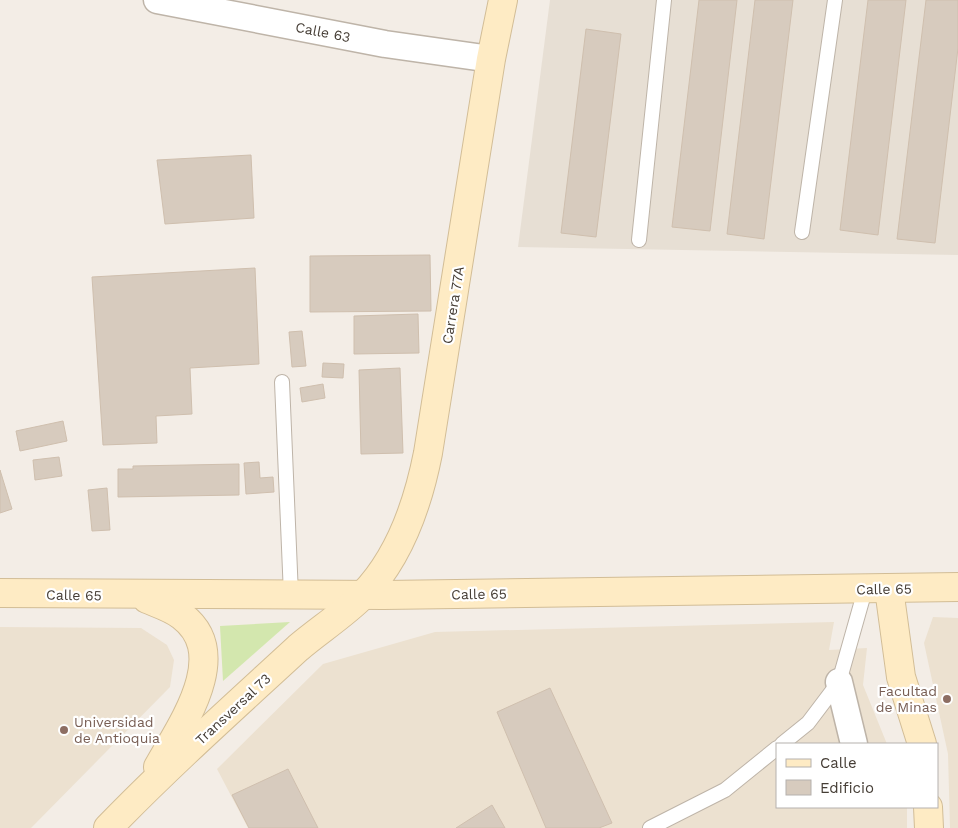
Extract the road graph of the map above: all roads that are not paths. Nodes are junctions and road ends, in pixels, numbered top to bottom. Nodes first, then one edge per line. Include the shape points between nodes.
1 (156, 0) edge
2 (503, 0) edge
3 (664, 0) edge
4 (835, 0) edge
5 (491, 59) junction
6 (802, 232) dead end
7 (640, 240) dead end
8 (282, 382) dead end
9 (958, 587) edge
10 (877, 589) junction
11 (0, 594) edge
12 (363, 595) junction
13 (139, 596) junction
14 (291, 596) junction
15 (839, 682) junction
16 (783, 743) edge
17 (854, 743) edge
18 (922, 743) edge
19 (776, 749) edge
20 (147, 788) junction
21 (928, 808) edge
22 (108, 828) edge
23 (650, 828) edge
24 (929, 828) edge

1 - 5 street, Calle 63 via 385,44
2 - 5 main road, Carrera 77A
3 - 7 lane
4 - 6 lane
5 - 12 main road, Carrera 77A via 422,484 402,538
8 - 14 lane
9 - 10 main road, Calle 65
10 - 12 main road, Calle 65
10 - 15 lane
10 - 18 main road
11 - 13 main road, Calle 65
12 - 14 main road, Calle 65
12 - 20 main road, Transversal 73 via 300,646
13 - 14 main road, Calle 65
13 - 20 main road via 173,610 188,621 199,638 204,660 197,698
15 - 16 lane via 808,723
15 - 17 street
19 - 23 lane via 724,790
20 - 22 main road, Transversal 73
21 - 24 main road

